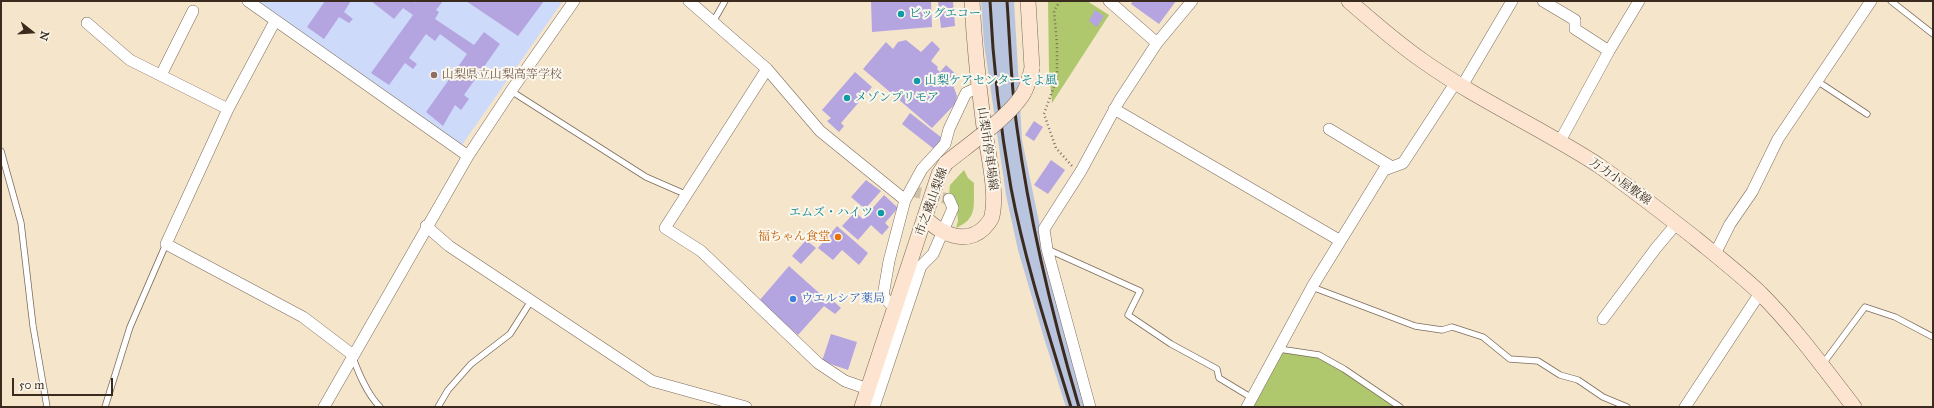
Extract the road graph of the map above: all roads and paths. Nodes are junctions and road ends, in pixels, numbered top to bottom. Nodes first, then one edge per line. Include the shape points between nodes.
1 (248, 1) edge
2 (574, 1) edge
3 (689, 1) edge
4 (725, 1) edge
5 (972, 1) edge
6 (1028, 1) edge
7 (1060, 1) edge
8 (1109, 1) edge
9 (1192, 1) edge
10 (1349, 1) edge
11 (1512, 1) edge
12 (1543, 1) edge
13 (1639, 1) edge
14 (1871, 1) edge
15 (1891, 1) edge
16 (193, 11) dead end
17 (276, 21) junction
18 (713, 22) junction
19 (87, 23) dead end
20 (1933, 34) edge
21 (1157, 43) junction
22 (1609, 51) junction
23 (767, 69) junction
24 (161, 75) junction
25 (1817, 81) junction
26 (1459, 84) junction
27 (978, 87) junction
28 (511, 91) junction
29 (228, 109) junction
30 (1114, 109) junction
31 (1867, 114) dead end
32 (1329, 129) dead end
33 (1560, 141) junction
34 (1, 151) edge
35 (468, 156) junction
36 (1392, 168) junction
37 (1081, 171) junction
38 (685, 194) junction
39 (949, 199) dead end
40 (905, 200) junction
41 (925, 218) junction
42 (1676, 224) junction
43 (426, 226) junction
44 (943, 233) junction
45 (1339, 240) junction
46 (166, 244) junction
47 (1047, 249) junction
48 (1715, 254) junction
49 (1312, 287) junction
50 (1760, 293) junction
51 (531, 301) junction
52 (895, 309) junction
53 (1603, 319) dead end
54 (1933, 337) edge
55 (1279, 349) junction
56 (353, 355) junction
57 (1822, 365) junction
58 (1249, 402) edge
59 (870, 403) edge
60 (47, 407) edge
61 (105, 407) edge
62 (324, 407) edge
63 (380, 407) edge
64 (438, 407) edge
65 (746, 407) edge
66 (1090, 407) edge
67 (1400, 407) edge
68 (1627, 407) edge
69 (1685, 407) edge
70 (1854, 407) edge

1 - 17 street
2 - 28 street
3 - 18 street
4 - 18 lane
5 - 27 main road, 山梨市停車場線
6 - 41 main road, 市之蔵山梨線, bridge via 1032,68 1028,84 1022,96 1000,119 946,163 939,174
7 - 37 path via 1054,11 1057,78 1044,114 1056,148 1071,166
8 - 21 street
9 - 21 street
10 - 26 main road, 万力小屋敷線 via 1423,61
11 - 26 street
12 - 22 street via 1575,20 1575,29
13 - 22 street
14 - 25 street
15 - 20 lane
16 - 24 street
17 - 29 street
17 - 35 street
18 - 23 street
19 - 24 street via 130,60
21 - 30 street
22 - 33 street
23 - 38 street
23 - 40 street via 820,131
24 - 29 street
25 - 31 lane
25 - 48 street via 1778,139 1752,192 1730,224
26 - 33 main road, 万力小屋敷線
26 - 36 street via 1403,163
27 - 40 street via 966,93 949,129 945,144 922,169
27 - 44 main road, 山梨市停車場線 via 994,194 992,218 981,231 974,234 959,237
28 - 35 street
28 - 38 lane via 646,177
29 - 46 street
30 - 37 street
30 - 45 street
32 - 36 street
33 - 42 main road, 万力小屋敷線 via 1598,165
34 - 60 lane via 21,223 33,326
35 - 43 street
36 - 45 street via 1384,170
37 - 47 street via 1044,229
38 - 59 street via 665,228 701,251 818,363 845,381
39 - 44 street via 953,208
40 - 52 street via 883,296
41 - 44 main road
41 - 52 main road, 市之蔵山梨線
42 - 48 main road, 万力小屋敷線
42 - 53 street
43 - 51 street via 449,246
43 - 56 street
44 - 59 street via 933,254 921,266
45 - 49 street
46 - 56 street via 303,317
46 - 61 lane via 130,328
47 - 58 lane via 1140,291 1128,315 1171,344 1217,370 1219,378
47 - 66 street
48 - 50 main road, 万力小屋敷線
49 - 55 street
49 - 68 lane via 1415,326 1442,330 1452,327 1483,337 1510,359 1538,361 1560,376 1578,380 1603,397
50 - 57 main road, 万力小屋敷線
50 - 69 street
51 - 64 lane via 510,334 471,364 448,390
51 - 65 street via 652,381
52 - 59 main road, 市之蔵山梨線
54 - 57 lane via 1895,317 1865,307
55 - 58 street
55 - 67 lane via 1319,355
56 - 62 street
56 - 63 lane via 360,376
57 - 70 main road, 万力小屋敷線

